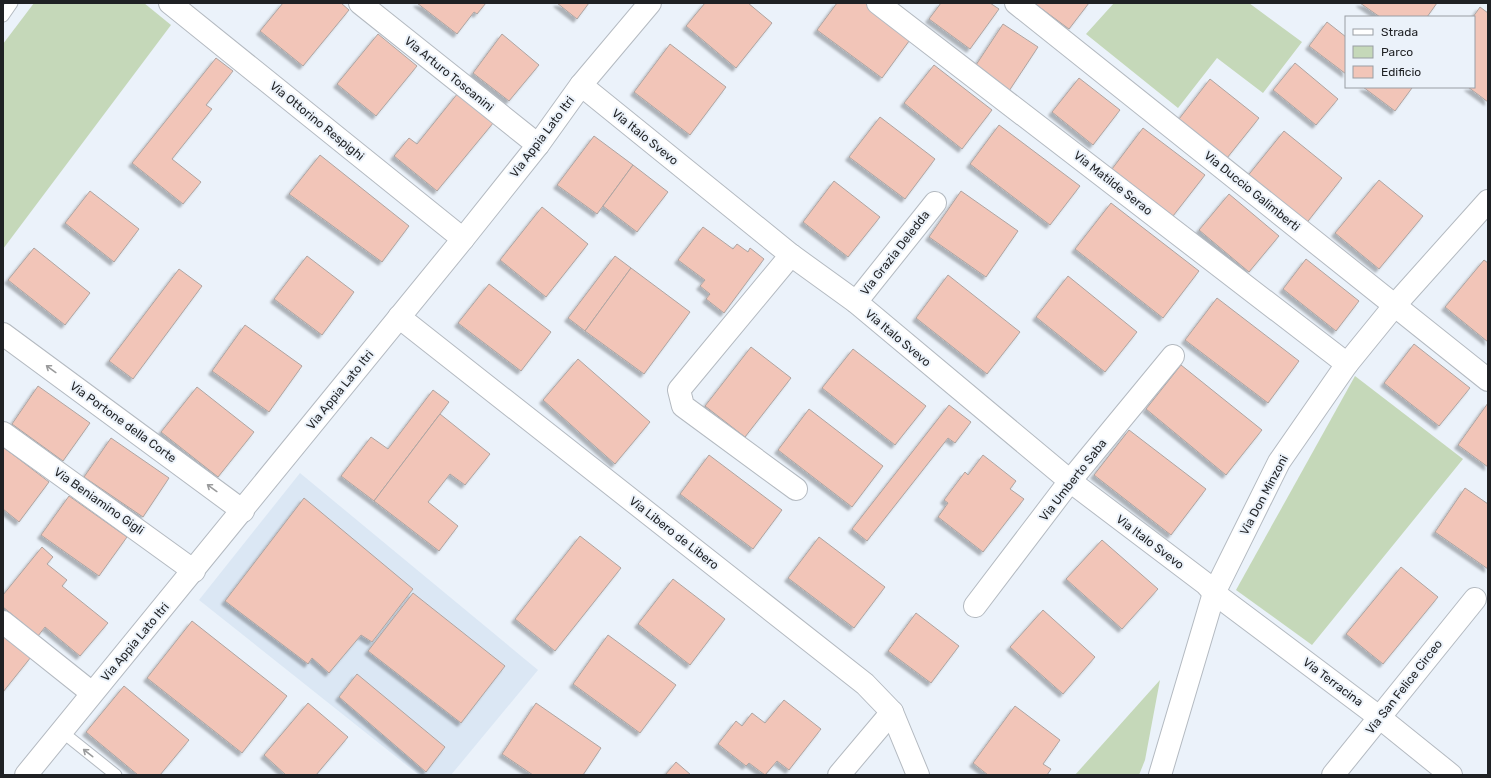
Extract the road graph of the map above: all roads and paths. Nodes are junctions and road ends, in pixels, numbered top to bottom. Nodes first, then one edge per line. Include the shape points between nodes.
1 (12, 3) edge
2 (170, 3) edge
3 (360, 3) edge
4 (650, 3) edge
5 (878, 3) edge
6 (1016, 3) edge
7 (3, 16) edge
8 (581, 85) junction
9 (538, 145) junction
10 (1488, 201) edge
11 (934, 203) dead end
12 (463, 239) junction
13 (790, 254) junction
14 (856, 302) junction
15 (1395, 305) junction
16 (399, 317) junction
17 (3, 334) edge
18 (1173, 356) dead end
19 (1347, 364) junction
20 (1488, 380) edge
21 (3, 433) edge
22 (1070, 481) junction
23 (796, 489) dead end
24 (243, 511) junction
25 (194, 571) junction
26 (1214, 593) junction
27 (1474, 598) dead end
28 (975, 606) dead end
29 (3, 622) edge
30 (92, 693) junction
31 (892, 712) junction
32 (1379, 717) junction
33 (61, 731) junction
34 (26, 775) edge
35 (116, 775) edge
36 (839, 775) edge
37 (918, 775) edge
38 (1160, 775) edge
39 (1333, 775) edge
40 (1451, 775) edge

1 - 7 lane
2 - 12 street, Via Ottorino Respighi
3 - 9 street, Via Arturo Toscanini
4 - 8 street, Via Appia Lato Itri
5 - 19 street, Via Matilde Serao
6 - 15 street, Via Duccio Galimberti
8 - 9 street, Via Appia Lato Itri
8 - 13 street, Via Italo Svevo
9 - 12 street, Via Appia Lato Itri
10 - 15 street, Via Don Minzoni
11 - 14 street, Via Grazia Deledda
12 - 16 street, Via Appia Lato Itri
13 - 14 street, Via Italo Svevo
13 - 23 street via 679,390 683,406
14 - 22 street, Via Italo Svevo
15 - 19 street, Via Don Minzoni
15 - 20 street, Via Duccio Galimberti
16 - 24 street, Via Appia Lato Itri
16 - 31 street, Via Libero de Libero via 865,684
24 -> 17 street, Via Portone della Corte
18 - 22 street, Via Umberto Saba
19 - 26 street, Via Don Minzoni via 1279,462
21 - 25 street, Via Beniamino Gigli
22 - 26 street, Via Italo Svevo via 1206,584
22 - 28 street, Via Umberto Saba
24 - 25 street, Via Appia Lato Itri
25 - 30 street, Via Appia Lato Itri
26 - 32 street, Via Terracina
26 - 38 street, Via Don Minzoni
27 - 32 street, Via San Felice Circeo
29 - 30 street
30 - 33 street, Via Appia Lato Itri
31 - 36 street
31 - 37 street, Via Libero de Libero
32 - 39 street, Via San Felice Circeo
32 - 40 street, Via Terracina
33 - 34 street, Via Appia Lato Itri
35 -> 33 lane

